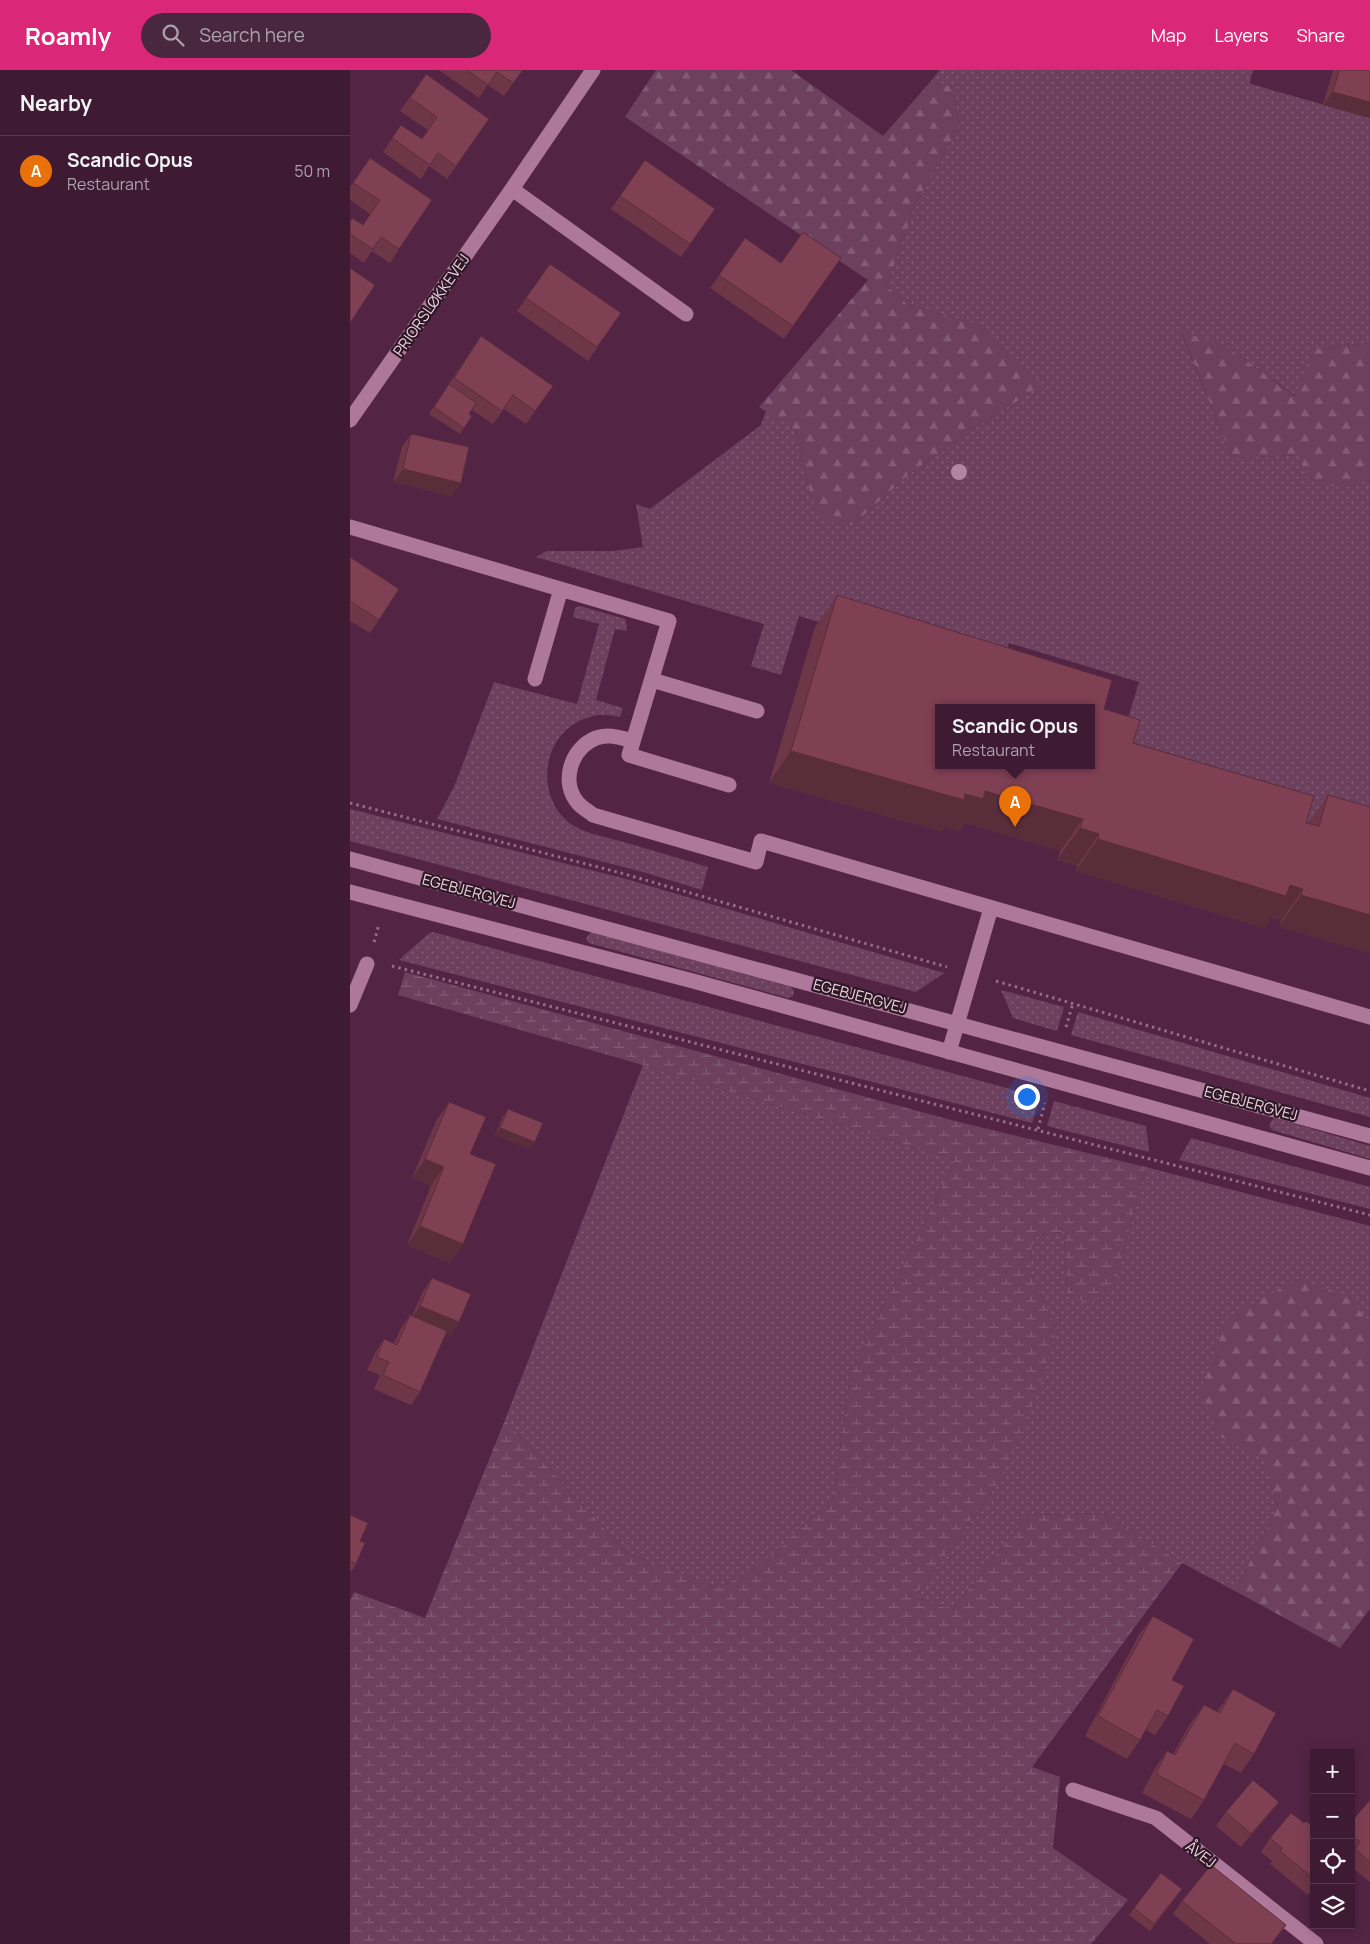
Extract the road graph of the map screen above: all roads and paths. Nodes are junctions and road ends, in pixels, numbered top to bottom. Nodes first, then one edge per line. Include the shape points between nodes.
1 (593, 70) edge
2 (512, 189) junction
3 (686, 314) dead end
4 (350, 420) edge
5 (350, 527) edge
6 (561, 589) junction
7 (535, 679) dead end
8 (652, 680) junction
9 (757, 711) dead end
10 (633, 741) junction
11 (729, 785) dead end
12 (350, 803) edge
13 (350, 859) edge
14 (350, 892) edge
15 (385, 901) junction
16 (991, 908) junction
17 (373, 943) dead end
18 (367, 964) dead end
19 (388, 965) dead end
20 (971, 974) junction
21 (350, 1005) edge
22 (1370, 1017) edge
23 (957, 1023) junction
24 (949, 1052) junction
25 (1370, 1091) edge
26 (1370, 1136) edge
27 (1370, 1168) edge
28 (1370, 1215) edge
29 (1073, 1790) dead end
30 (1316, 1944) edge

1 - 2 street, PRIORSLØKKEVEJ
2 - 3 street
2 - 4 street, PRIORSLØKKEVEJ
5 - 6 street
6 - 7 street
6 - 8 street via 669,621
8 - 9 street
8 - 10 street
10 - 11 street via 629,755
10 - 16 street via 616,736 596,738 580,748 570,766 569,785 578,803 593,815 756,862 762,841
12 - 20 path via 621,873
13 - 23 street, EGEBJERGVEJ
14 - 15 street, EGEBJERGVEJ
15 - 17 path
15 - 24 street, EGEBJERGVEJ
16 - 20 street
16 - 22 street
18 - 21 street
19 - 28 path
20 - 23 street
20 - 25 path
23 - 24 street
23 - 26 street, EGEBJERGVEJ
24 - 27 street, EGEBJERGVEJ
29 - 30 street, ÅVEJ via 1156,1818

